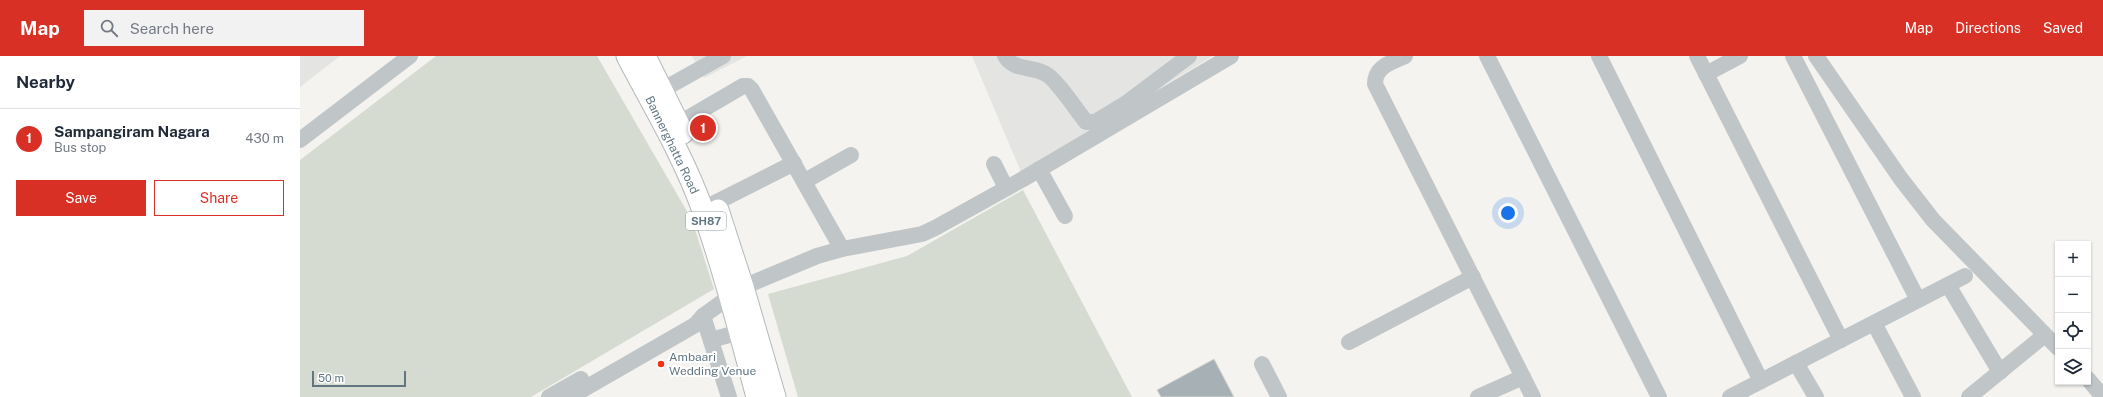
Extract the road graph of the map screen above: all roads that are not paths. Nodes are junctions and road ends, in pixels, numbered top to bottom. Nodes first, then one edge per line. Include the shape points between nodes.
1 (410, 56) edge
2 (627, 56) edge
3 (645, 56) edge
4 (723, 56) edge
5 (1004, 56) edge
6 (1189, 56) edge
7 (1231, 56) edge
8 (1405, 56) edge
9 (1487, 56) edge
10 (1599, 56) edge
11 (1697, 56) edge
12 (1740, 56) edge
13 (1794, 56) edge
14 (1816, 56) edge
15 (1706, 74) junction
16 (662, 90) junction
17 (677, 132) junction
18 (300, 140) edge
19 (851, 155) dead end
20 (794, 163) junction
21 (994, 164) dead end
22 (1039, 169) junction
23 (805, 181) junction
24 (1006, 188) junction
25 (715, 203) junction
26 (1065, 216) dead end
27 (842, 249) junction
28 (1965, 276) dead end
29 (1473, 278) junction
30 (1948, 285) junction
31 (736, 291) junction
32 (1918, 300) junction
33 (704, 316) junction
34 (1874, 323) junction
35 (740, 332) junction
36 (2041, 338) dead end
37 (711, 340) junction
38 (1841, 340) junction
39 (1349, 342) dead end
40 (2055, 345) edge
41 (1796, 363) junction
42 (1262, 364) dead end
43 (2000, 372) junction
44 (1523, 377) junction
45 (1762, 381) junction
46 (2091, 383) edge
47 (549, 397) edge
48 (570, 397) edge
49 (729, 397) edge
50 (757, 397) edge
51 (775, 397) edge
52 (1279, 397) edge
53 (1478, 397) edge
54 (1533, 397) edge
55 (1659, 397) edge
56 (1730, 397) edge
57 (1816, 397) edge
58 (1913, 397) edge
59 (1969, 397) edge
60 (2103, 397) edge

1 - 18 street
2 - 17 main road, Bannerghatta Road / SH87
3 - 16 main road, Bannerghatta Road / SH87
4 - 16 street
5 - 6 street via 1007,61 1019,68 1033,68 1048,74 1086,122 1095,122 1128,102
7 - 22 street
8 - 29 street via 1380,69 1375,76 1375,84
9 - 55 street
10 - 45 street
11 - 15 street
12 - 15 street
13 - 32 street
14 - 40 street via 1901,179 1933,220
15 - 38 street
16 - 17 main road, Bannerghatta Road / SH87
17 - 20 street via 743,86 748,86
17 - 25 main road, Bannerghatta Road / SH87
17 - 31 main road, Bannerghatta Road / SH87 via 702,207
19 - 23 street
20 - 23 street
20 - 25 street
21 - 24 street
22 - 24 street
22 - 26 street
23 - 27 street
24 - 27 street via 922,234
25 - 31 main road, Bannerghatta Road / SH87
27 - 31 street via 816,256
28 - 30 street
29 - 39 street
29 - 44 street
30 - 32 street
30 - 43 street
31 - 33 street
31 - 35 main road, Bannerghatta Road / SH87
31 - 51 main road, Bannerghatta Road / SH87
32 - 34 street
33 - 37 street
33 - 47 street via 690,318
33 - 48 street via 695,325
34 - 38 street
34 - 58 street
35 - 37 street
35 - 50 main road, Bannerghatta Road / SH87
36 - 43 street
37 - 49 street
38 - 41 street
41 - 45 street
41 - 57 street
42 - 52 street
43 - 59 street
44 - 53 street
44 - 54 street
45 - 56 street
46 - 60 street

